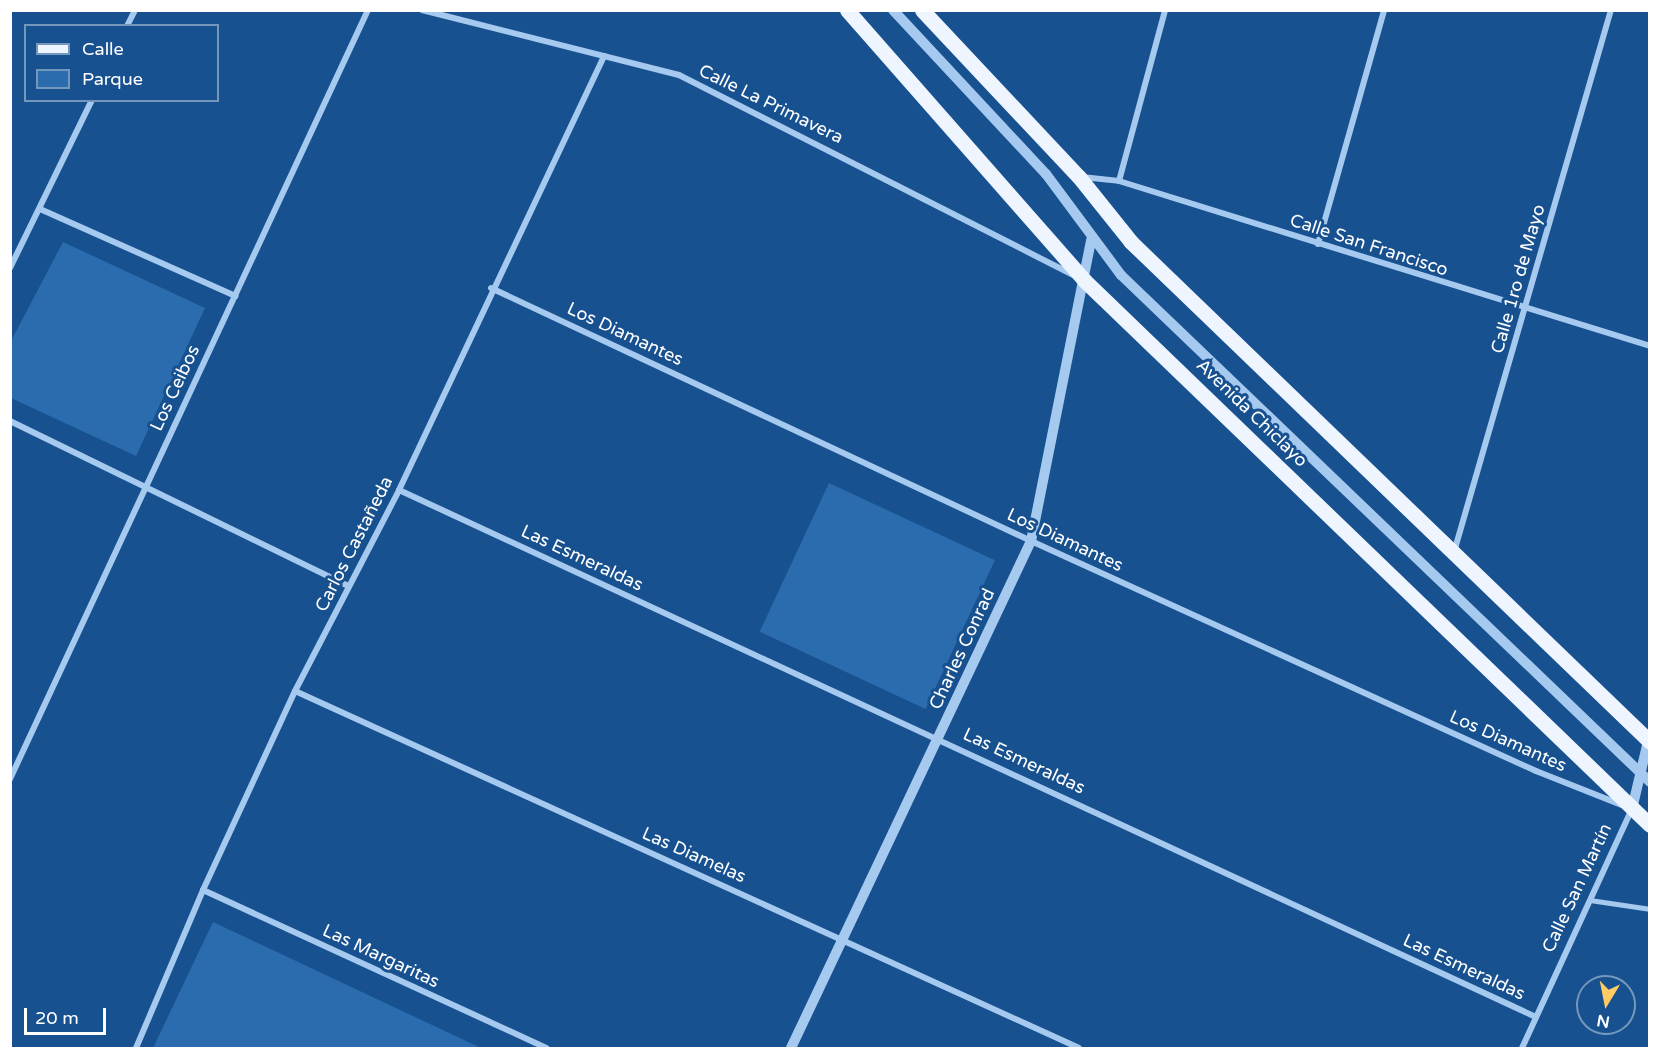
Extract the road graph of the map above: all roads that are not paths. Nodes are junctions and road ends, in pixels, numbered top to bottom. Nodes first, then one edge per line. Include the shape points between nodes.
1 (135, 10) edge
2 (368, 10) edge
3 (422, 10) edge
4 (847, 10) edge
5 (893, 10) edge
6 (1165, 10) edge
7 (1384, 10) edge
8 (1611, 10) edge
9 (929, 14) edge
10 (129, 24) edge
11 (604, 56) junction
12 (91, 102) edge
13 (1079, 177) junction
14 (1119, 181) junction
15 (40, 210) junction
16 (1091, 240) junction
17 (1318, 244) junction
18 (10, 268) edge
19 (1085, 281) junction
20 (491, 288) junction
21 (235, 297) junction
22 (1524, 310) junction
23 (1650, 346) edge
24 (10, 421) edge
25 (146, 486) junction
26 (399, 490) junction
27 (1031, 541) junction
28 (1453, 555) junction
29 (349, 586) junction
30 (295, 691) junction
31 (938, 738) junction
32 (1649, 740) edge
33 (1640, 773) junction
34 (10, 779) edge
35 (1650, 782) edge
36 (1632, 809) junction
37 (1650, 825) edge
38 (203, 890) junction
39 (1590, 900) junction
40 (1650, 909) edge
41 (844, 938) junction
42 (1536, 1017) junction
43 (136, 1048) edge
44 (546, 1048) edge
45 (791, 1048) edge
46 (1079, 1048) edge
47 (1522, 1048) edge

1 - 10 street
2 - 21 street, Los Ceibos
3 - 11 street, Calle La Primavera
4 - 19 main road, Avenida Chiclayo
5 - 16 street, Avenida Chiclayo via 1046,174
6 - 14 street
7 - 17 street
8 - 22 street, Calle 1ro de Mayo
9 - 13 main road
11 - 19 street, Calle La Primavera via 679,75
11 - 20 street, Carlos Castañeda
12 - 15 street
13 - 14 street, Calle San Francisco
13 - 28 main road via 1131,242 1298,400
14 - 17 street, Calle San Francisco
15 - 18 street
15 - 21 street
16 - 19 street, Charles Conrad
16 - 33 street, Avenida Chiclayo via 1121,275
17 - 22 street, Calle San Francisco
19 - 27 street, Charles Conrad
19 - 36 main road, Avenida Chiclayo
20 - 26 street, Carlos Castañeda
20 - 27 street, Los Diamantes
21 - 25 street, Los Ceibos
22 - 23 street, Calle San Francisco
22 - 28 street, Calle 1ro de Mayo
24 - 25 street
25 - 29 street
25 - 34 street, Los Ceibos
26 - 29 street, Carlos Castañeda
26 - 31 street, Las Esmeraldas
27 - 31 street, Charles Conrad
27 - 36 street, Los Diamantes via 1536,771
28 - 32 main road
29 - 30 street, Carlos Castañeda
30 - 38 street, Carlos Castañeda
30 - 41 street, Las Diamelas
31 - 41 street, Charles Conrad
31 - 42 street, Las Esmeraldas
32 - 33 street, Calle San Martín
33 - 35 street, Avenida Chiclayo
33 - 36 street, Calle San Martín
36 - 37 main road, Avenida Chiclayo
36 - 39 street, Calle San Martín
38 - 43 street, Carlos Castañeda
38 - 44 street, Las Margaritas
39 - 40 lane
39 - 42 street, Calle San Martín
41 - 45 street, Charles Conrad
41 - 46 street, Las Diamelas
42 - 47 street, Calle San Martín

